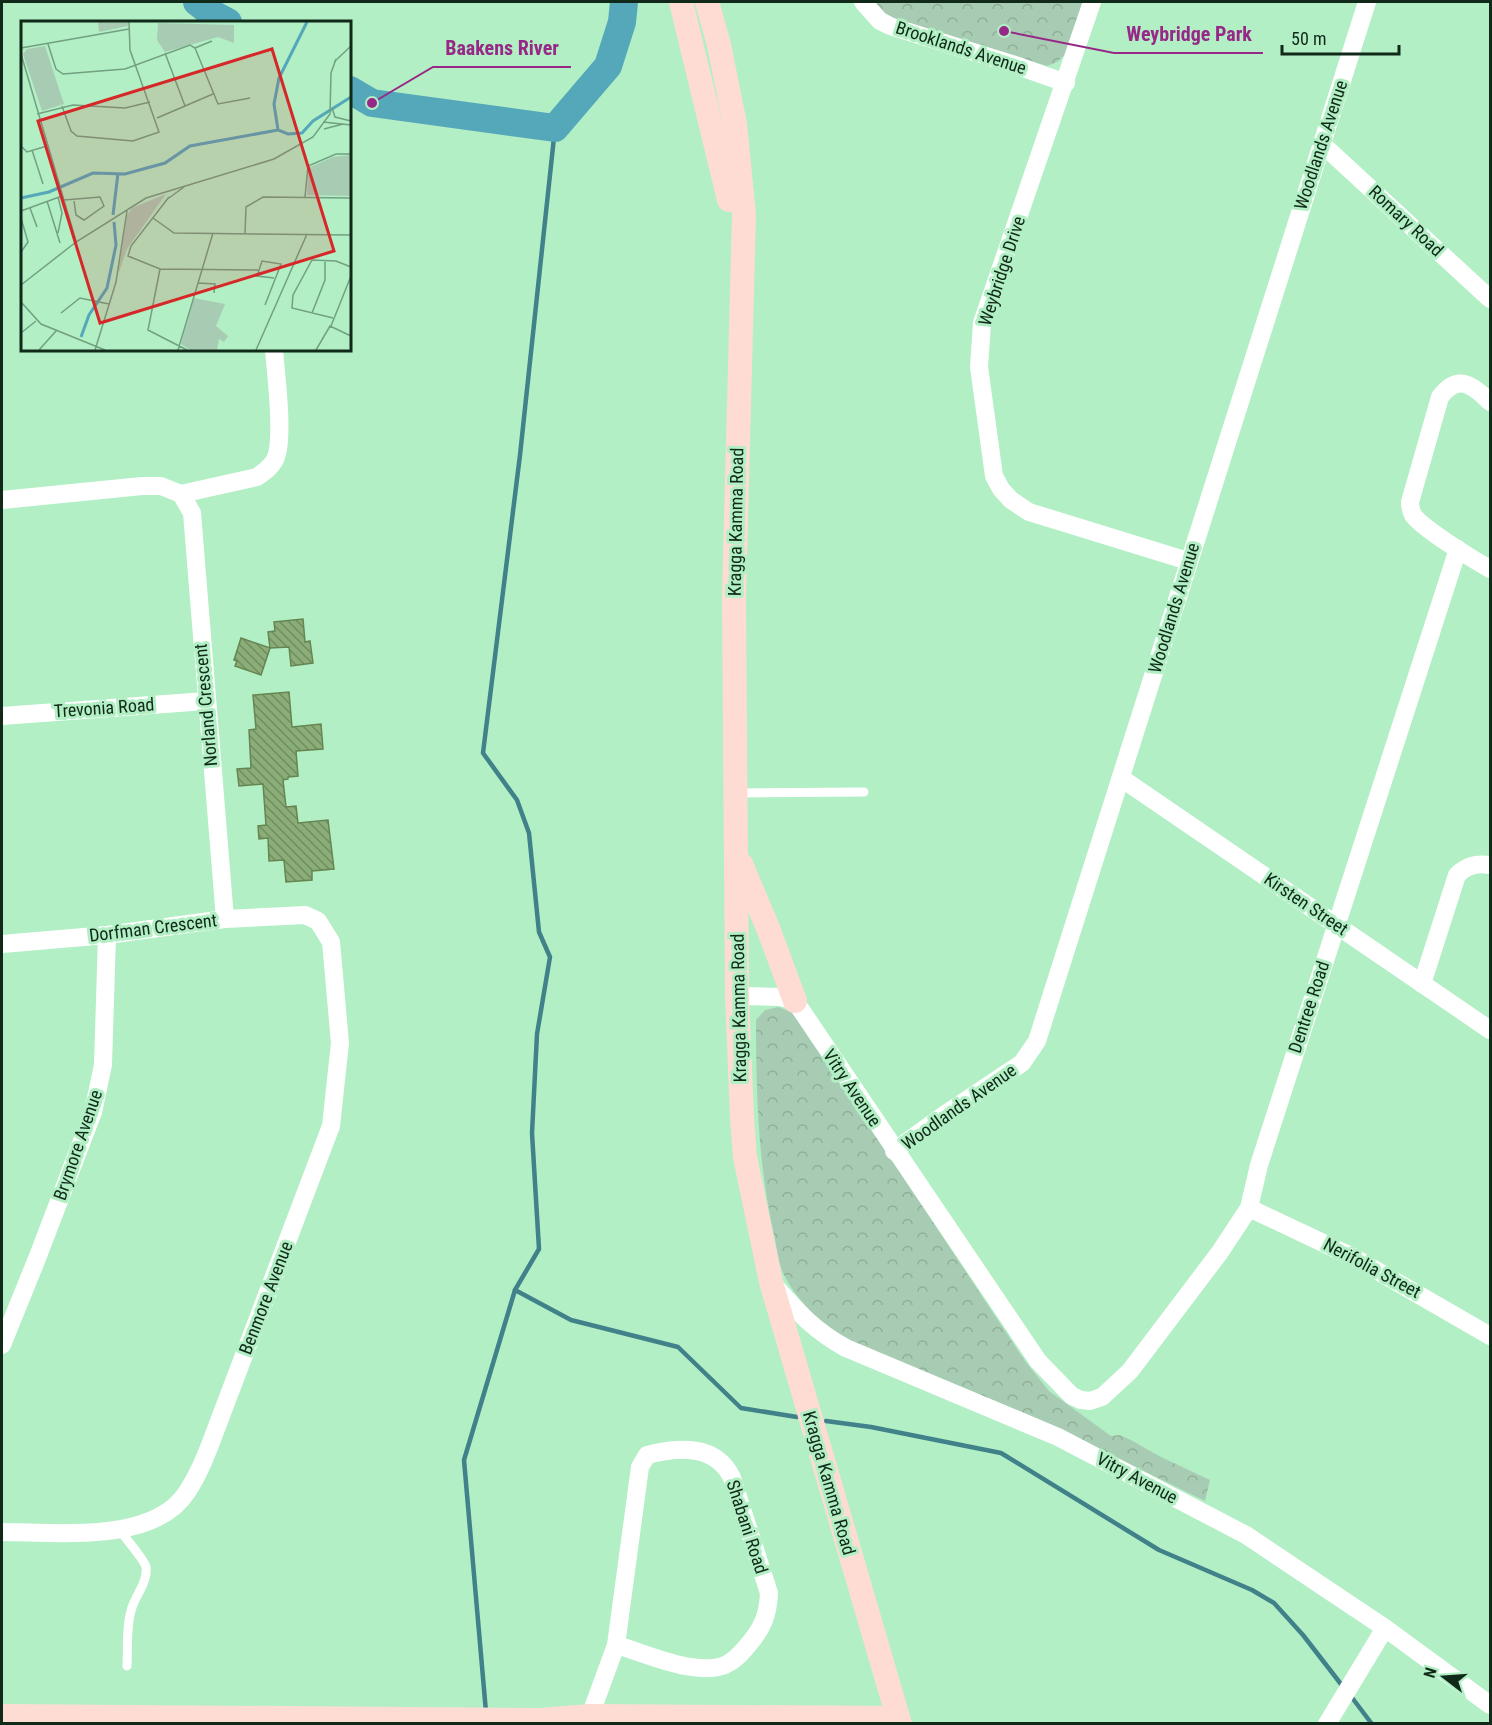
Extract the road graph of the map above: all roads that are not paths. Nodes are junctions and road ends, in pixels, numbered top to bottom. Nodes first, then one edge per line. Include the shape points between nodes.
1 (681, 2) edge
2 (707, 2) edge
3 (863, 2) edge
4 (1092, 2) edge
5 (1366, 2) edge
6 (1066, 83) junction
7 (1321, 143) junction
8 (742, 271) junction
9 (1491, 299) edge
10 (274, 351) edge
11 (1491, 402) edge
12 (181, 494) junction
13 (2, 500) edge
14 (1458, 549) junction
15 (1188, 561) junction
16 (1491, 569) edge
17 (206, 701) junction
18 (2, 716) edge
19 (1121, 778) junction
20 (864, 792) dead end
21 (737, 793) junction
22 (736, 853) junction
23 (1491, 866) edge
24 (305, 915) joint
25 (225, 919) junction
26 (1336, 925) junction
27 (107, 935) junction
28 (2, 944) edge
29 (1422, 984) junction
30 (737, 996) junction
31 (795, 1001) junction
32 (1491, 1030) edge
33 (894, 1151) junction
34 (1249, 1208) junction
35 (771, 1282) junction
36 (1491, 1336) edge
37 (2, 1345) edge
38 (1071, 1396) joint
39 (118, 1530) junction
40 (2, 1532) edge
41 (1385, 1628) junction
42 (616, 1645) junction
43 (127, 1666) dead end
44 (1491, 1705) edge
45 (2, 1716) edge
46 (590, 1716) junction
47 (1330, 1718) edge
48 (188, 1720) edge
49 (550, 1720) edge
50 (899, 1721) edge

1 - 8 main road, Kragga Kamma Road via 729,198
2 - 8 main road, Kragga Kamma Road via 735,124 744,214
3 - 6 street, Brooklands Avenue via 890,26
4 - 6 street, Weybridge Drive
5 - 7 street, Woodlands Avenue
6 - 15 street, Weybridge Drive via 982,323 979,367 994,476 1011,500 1029,512
7 - 9 street, Romary Road
7 - 15 street, Woodlands Avenue
8 - 21 main road, Kragga Kamma Road via 734,595
10 - 12 street via 279,439 276,458 257,477
11 - 14 street via 1469,385 1461,383 1445,390 1410,495 1414,516
12 - 13 street via 161,486 142,486
12 - 17 street, Norland Crescent via 193,525
14 - 16 street
14 - 26 street, Dentree Road
15 - 19 street, Woodlands Avenue
17 - 18 street, Trevonia Road
17 - 25 street, Norland Crescent
19 - 26 street, Kirsten Street
19 - 33 street, Woodlands Avenue via 1049,1008 1030,1054
20 - 21 lane
21 - 22 main road, Kragga Kamma Road
22 - 30 main road, Kragga Kamma Road
22 - 31 main road
23 - 29 street via 1474,864 1457,875
24 - 25 street, Dorfman Crescent
24 - 39 street, Benmore Avenue via 318,921 331,942 340,1043 331,1126 200,1470 186,1494 169,1511 135,1527
25 - 27 street, Dorfman Crescent
26 - 29 street, Kirsten Street
26 - 34 street, Dentree Road via 1259,1165
27 - 28 street, Dorfman Crescent
27 - 37 street, Brymore Avenue via 103,1065 93,1112
29 - 32 street, Kirsten Street
30 - 31 street
30 - 35 main road, Kragga Kamma Road via 745,1157
31 - 33 street, Vitry Avenue
33 - 38 street, Vitry Avenue via 1038,1361
34 - 36 street, Nerifolia Street via 1366,1263
34 - 38 street, Dentree Road via 1130,1371 1102,1397 1090,1401
35 - 41 street, Vitry Avenue via 826,1336 1068,1442 1246,1535
35 - 50 main road, Kragga Kamma Road
39 - 40 street, Benmore Avenue
39 - 43 lane via 146,1568 142,1588 131,1607
41 - 44 street, Vitry Avenue
41 - 47 street
42 - 42 street, Shabani Road via 640,1467 647,1455 659,1452 709,1454 726,1466 732,1478 768,1593 764,1623 738,1656 716,1668 672,1662
42 - 46 street, Shabani Road
45 - 48 main road
46 - 49 main road
46 - 50 main road
48 - 49 main road

